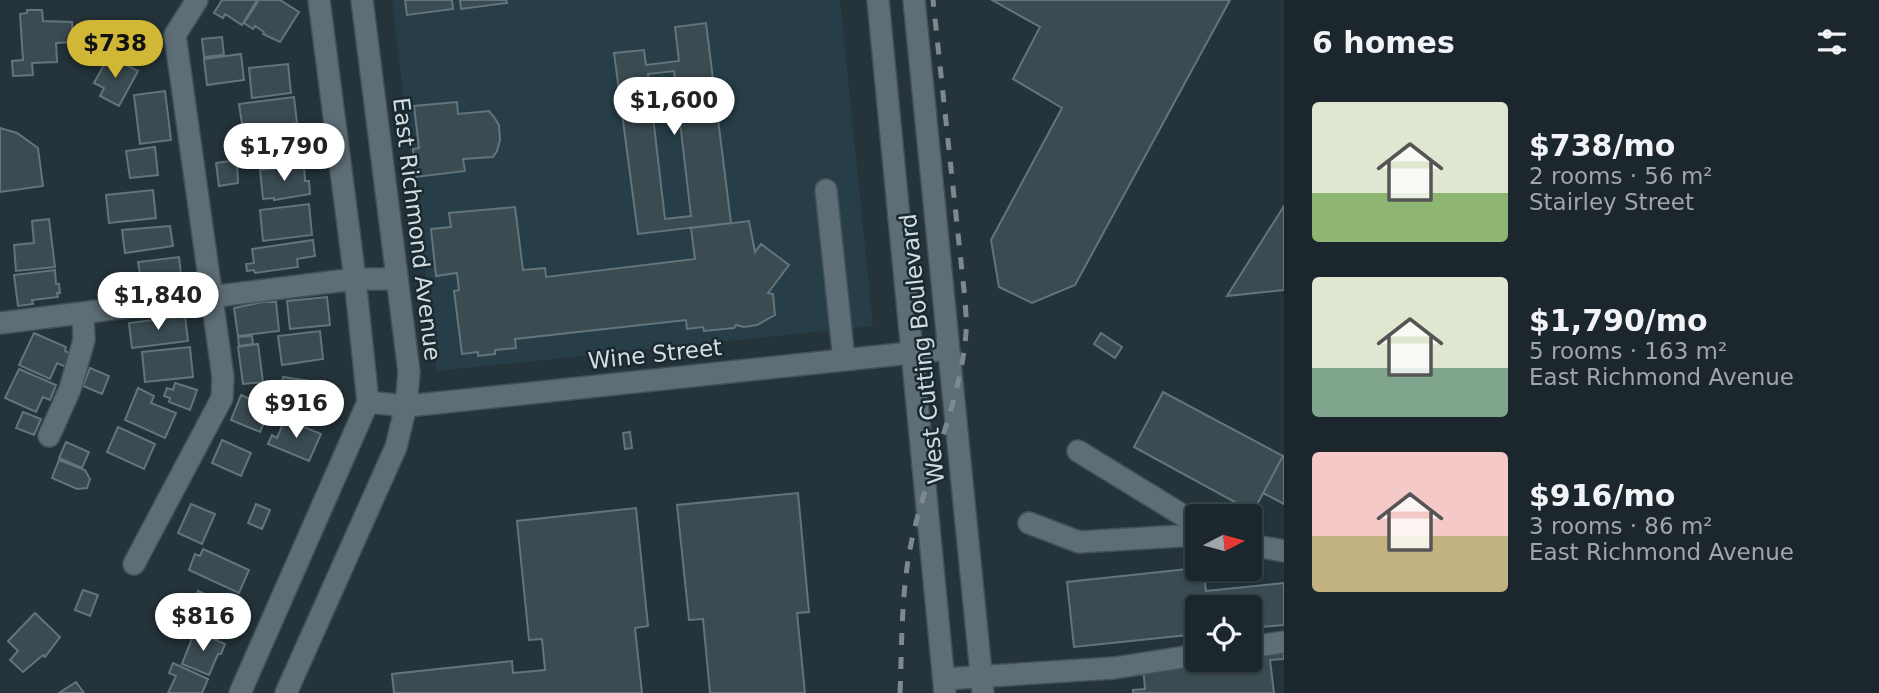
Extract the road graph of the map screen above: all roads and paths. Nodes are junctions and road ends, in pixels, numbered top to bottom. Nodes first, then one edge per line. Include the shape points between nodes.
1 (197, 0) edge
2 (318, 0) edge
3 (362, 0) edge
4 (878, 0) edge
5 (914, 0) edge
6 (826, 190) dead end
7 (355, 279) junction
8 (397, 279) junction
9 (211, 296) junction
10 (83, 313) junction
11 (0, 323) edge
12 (947, 349) junction
13 (914, 352) junction
14 (844, 360) junction
15 (368, 402) junction
16 (406, 406) junction
17 (50, 436) dead end
18 (1078, 451) dead end
19 (1185, 517) edge
20 (1029, 523) dead end
21 (1185, 536) edge
22 (1262, 547) edge
23 (1284, 551) edge
24 (134, 564) dead end
25 (1284, 642) edge
26 (1262, 645) edge
27 (1185, 657) edge
28 (982, 684) edge
29 (945, 686) edge
30 (240, 693) edge
31 (286, 693) edge

1 - 9 street via 175,35
2 - 7 street
3 - 8 street, East Richmond Avenue
4 - 13 street, West Cutting Boulevard
5 - 12 street, West Cutting Boulevard
6 - 14 street
7 - 8 street
7 - 9 street
7 - 15 street
8 - 16 street, East Richmond Avenue via 409,372
9 - 10 street
9 - 24 street via 222,398
10 - 11 street
10 - 17 street via 84,340
12 - 13 street, Wine Street
12 - 28 street, West Cutting Boulevard
13 - 14 street, Wine Street
13 - 29 street, West Cutting Boulevard
14 - 16 street, Wine Street
15 - 16 street, Wine Street
15 - 30 street
16 - 31 street, East Richmond Avenue via 396,447
18 - 19 street
20 - 21 street via 1079,541
22 - 23 street
25 - 26 street
27 - 28 street
28 - 29 street

